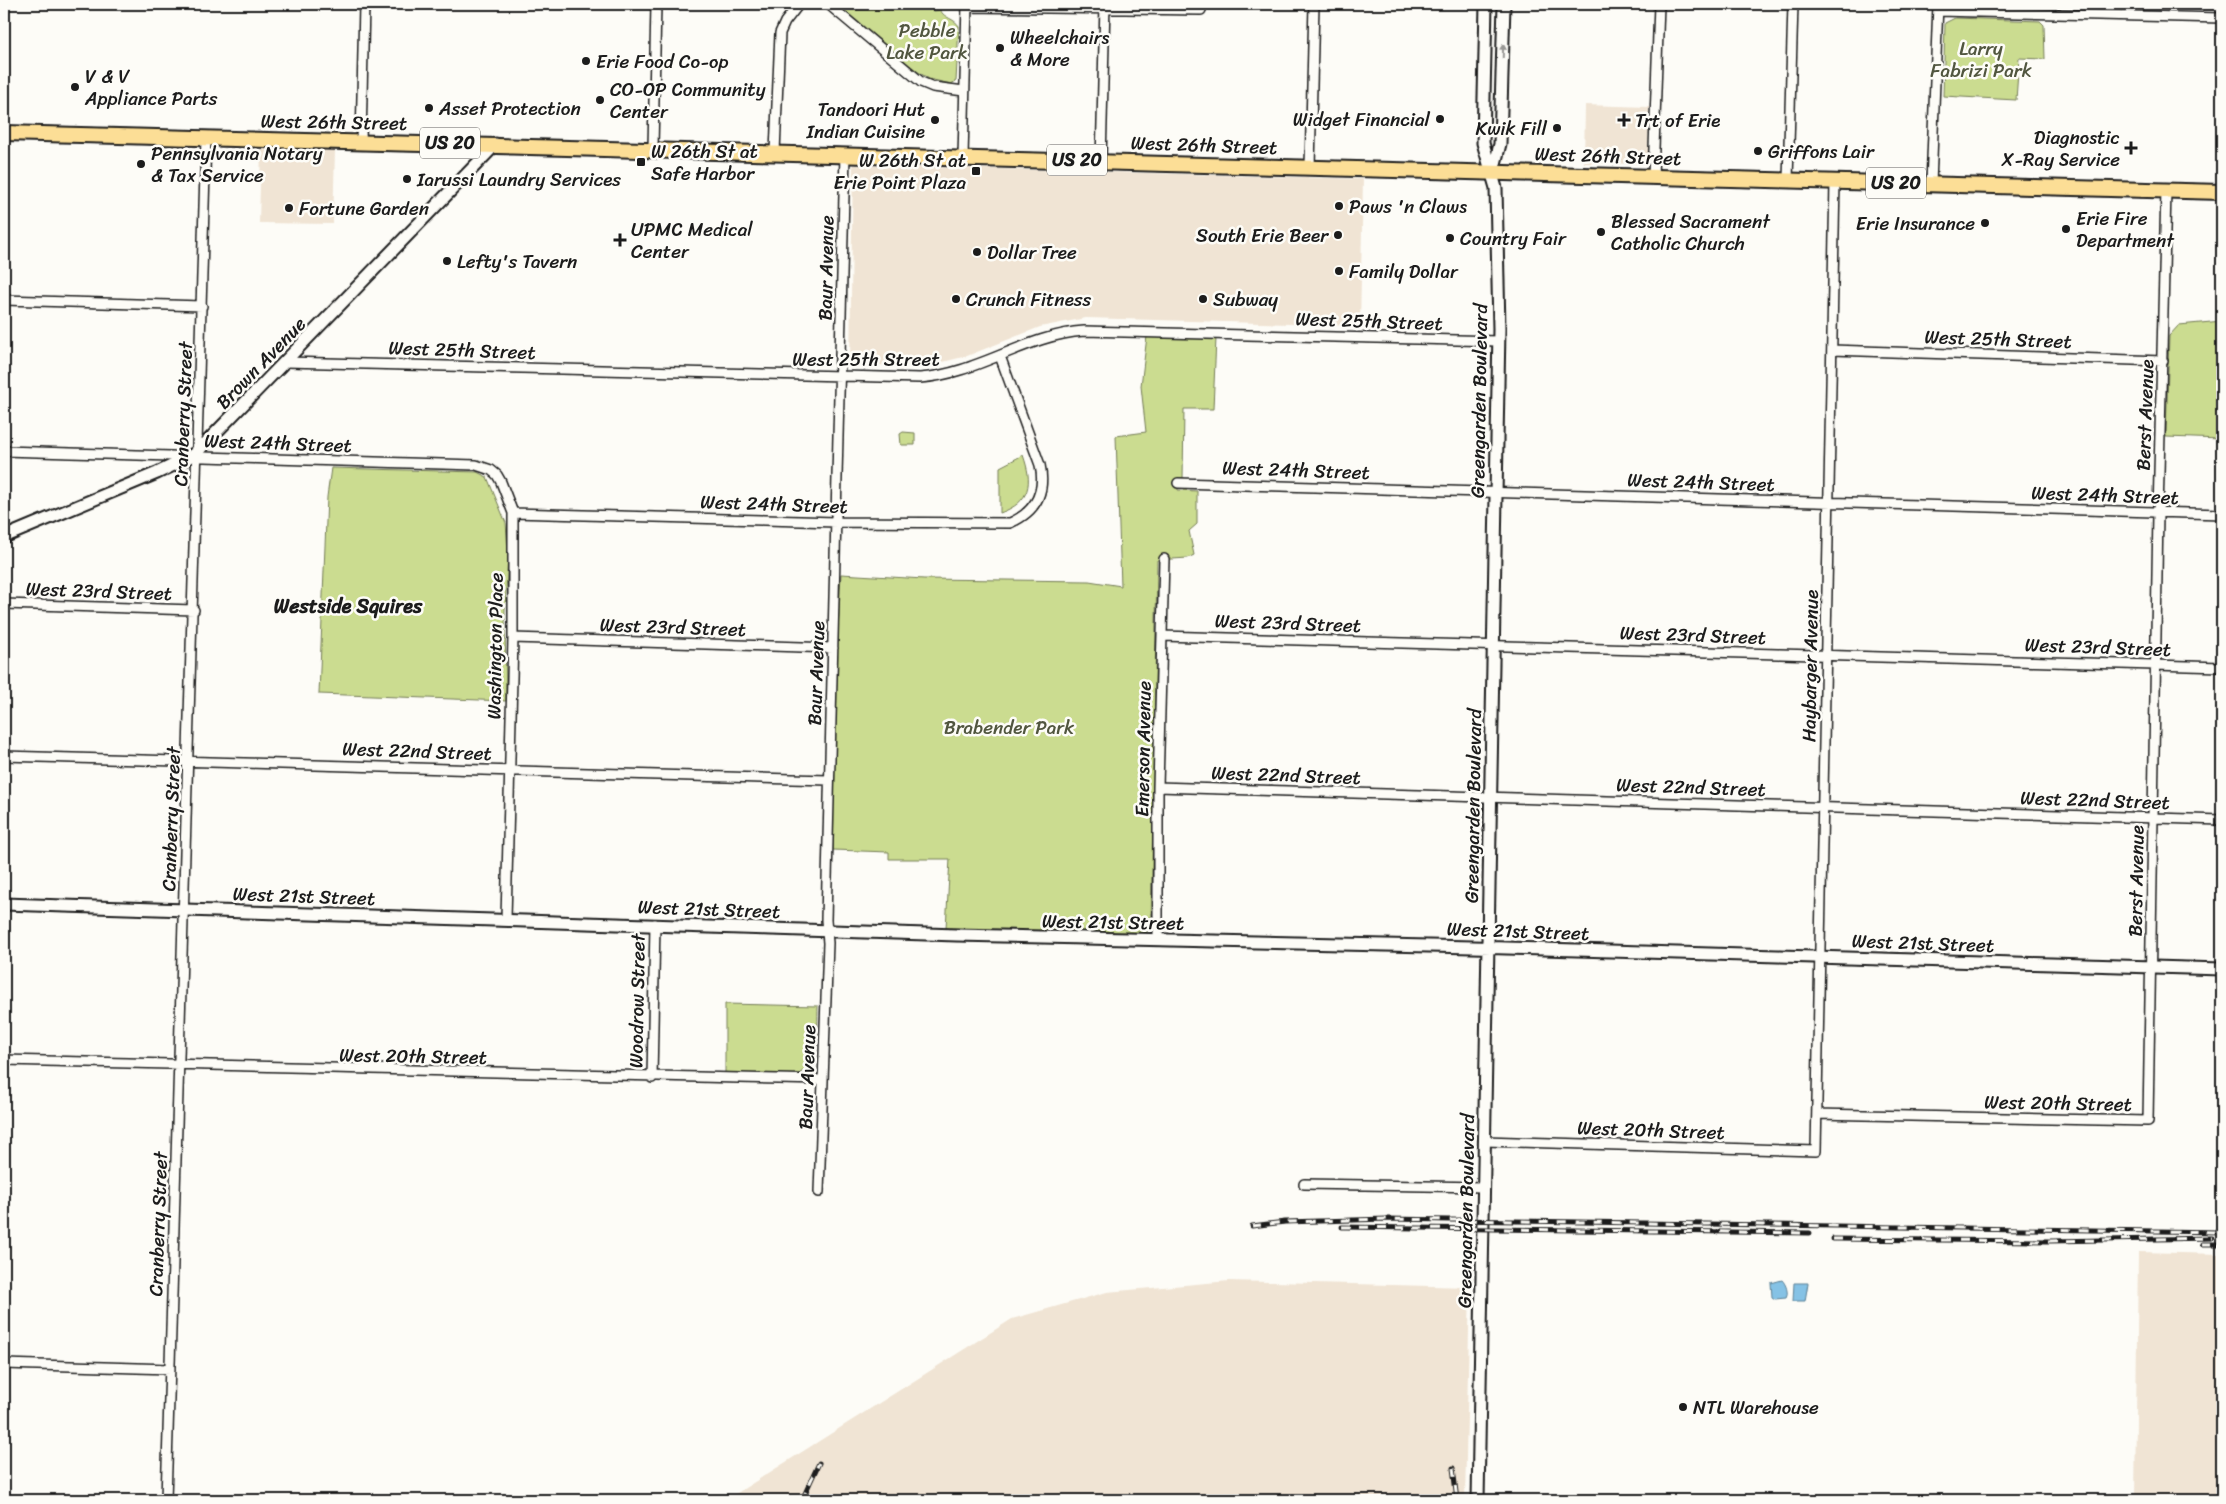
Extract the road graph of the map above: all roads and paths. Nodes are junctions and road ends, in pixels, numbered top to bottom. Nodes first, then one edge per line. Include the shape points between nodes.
1 (364, 4) edge
2 (656, 4) edge
3 (799, 4) edge
4 (828, 4) edge
5 (1314, 4) edge
6 (1486, 4) edge
7 (1504, 4) edge
8 (1658, 4) edge
9 (1793, 4) edge
10 (967, 5) edge
11 (1105, 6) edge
12 (1938, 7) edge
13 (1200, 10) dead end
14 (2222, 18) edge
15 (964, 91) junction
16 (4, 132) edge
17 (206, 138) junction
18 (361, 142) junction
19 (496, 144) junction
20 (652, 148) junction
21 (775, 152) junction
22 (845, 154) junction
23 (962, 157) junction
24 (1101, 161) junction
25 (1310, 167) junction
26 (1493, 172) junction
27 (1653, 177) junction
28 (1788, 180) junction
29 (1836, 182) junction
30 (1931, 184) junction
31 (2166, 191) junction
32 (2222, 192) edge
33 (4, 300) edge
34 (202, 306) junction
35 (1498, 341) junction
36 (1832, 350) junction
37 (1000, 356) junction
38 (2163, 361) junction
39 (286, 362) junction
40 (840, 376) junction
41 (4, 451) edge
42 (195, 454) junction
43 (491, 470) joint
44 (1178, 483) dead end
45 (1496, 492) junction
46 (1829, 502) junction
47 (513, 513) junction
48 (2158, 513) junction
49 (2222, 514) edge
50 (836, 522) junction
51 (4, 537) edge
52 (1164, 559) dead end
53 (4, 604) edge
54 (194, 610) junction
55 (1162, 636) junction
56 (513, 638) junction
57 (1493, 645) junction
58 (833, 648) junction
59 (1826, 655) junction
60 (2157, 665) junction
61 (2222, 667) edge
62 (4, 756) edge
63 (189, 761) junction
64 (510, 770) junction
65 (828, 780) junction
66 (1158, 787) junction
67 (1491, 797) junction
68 (1823, 808) junction
69 (2154, 818) junction
70 (2222, 820) edge
71 (4, 904) edge
72 (185, 910) junction
73 (506, 919) junction
74 (656, 924) junction
75 (828, 930) junction
76 (1158, 940) junction
77 (1488, 948) junction
78 (1820, 957) junction
79 (2151, 967) junction
80 (2222, 969) edge
81 (4, 1060) edge
82 (180, 1066) junction
83 (652, 1078) junction
84 (822, 1080) junction
85 (1817, 1114) junction
86 (2148, 1121) joint
87 (1485, 1141) junction
88 (1816, 1152) joint
89 (1304, 1184) dead end
90 (1484, 1186) junction
91 (819, 1192) dead end
92 (4, 1364) edge
93 (170, 1369) junction
94 (166, 1500) edge
95 (1478, 1500) edge

1 - 18 street
2 - 20 street
3 - 21 street via 780,33
4 - 15 street via 921,82
5 - 25 street
6 - 26 street, Greengarden Boulevard via 1482,143
26 -> 7 street, Greengarden Boulevard via 1500,144
8 - 27 street
9 - 28 street
10 - 11 street via 1031,9
10 - 15 street
11 - 13 street
11 - 24 street
12 - 14 street
12 - 30 street
15 - 23 street
16 - 17 main road, West 26th Street / US 20
17 - 18 main road, West 26th Street / US 20
17 - 34 street, Cranberry Street
18 - 19 main road, West 26th Street / US 20
19 - 20 main road, West 26th Street / US 20
19 - 39 street, Brown Avenue
20 - 21 main road, West 26th Street / US 20
21 - 22 main road, West 26th Street / US 20
22 - 23 main road, West 26th Street / US 20
22 - 40 street, Baur Avenue
23 - 24 main road, West 26th Street / US 20
24 - 25 main road, West 26th Street / US 20
25 - 26 main road, West 26th Street / US 20
26 - 27 main road, West 26th Street / US 20
26 - 35 street, Greengarden Boulevard via 1498,222
27 - 28 main road, West 26th Street / US 20
28 - 29 main road, West 26th Street / US 20
29 - 30 main road, West 26th Street / US 20
29 - 36 street, Haybarger Avenue
30 - 31 main road, West 26th Street / US 20
31 - 32 main road, West 26th Street / US 20
31 - 38 street, Berst Avenue
33 - 34 street
34 - 42 street, Cranberry Street
35 - 37 street, West 25th Street via 1084,331 1045,338
35 - 45 street, Greengarden Boulevard
36 - 38 street, West 25th Street
36 - 46 street, Haybarger Avenue
37 - 40 street, West 25th Street via 959,372 933,377
37 - 50 street, West 24th Street via 1040,465 1041,490 1030,511 1022,518 1001,525
38 - 48 street, Berst Avenue
39 - 40 street, West 25th Street
39 - 42 street, Brown Avenue
40 - 50 street, Baur Avenue
41 - 42 street, West 24th Street
42 - 43 street, West 24th Street via 476,465
42 - 51 street, Brown Avenue via 157,474
42 - 54 street, Cranberry Street
43 - 47 street, Washington Place via 502,482
44 - 45 street, West 24th Street
45 - 46 street, West 24th Street
45 - 57 street, Greengarden Boulevard
46 - 48 street, West 24th Street
46 - 59 street, Haybarger Avenue
47 - 50 street, West 24th Street
47 - 56 street, Washington Place
48 - 49 street, West 24th Street
48 - 60 street, Berst Avenue
50 - 58 street, Baur Avenue
52 - 55 street, Emerson Avenue
53 - 54 street, West 23rd Street
54 - 63 street, Cranberry Street
55 - 57 street, West 23rd Street
55 - 66 street, Emerson Avenue
56 - 58 street, West 23rd Street
56 - 64 street, Washington Place
57 - 59 street, West 23rd Street
57 - 67 street, Greengarden Boulevard
58 - 65 street, Baur Avenue
59 - 60 street, West 23rd Street
59 - 68 street, Haybarger Avenue
60 - 61 street, West 23rd Street
60 - 69 street, Berst Avenue
62 - 63 street, West 22nd Street
63 - 64 street, West 22nd Street
63 - 72 street, Cranberry Street
64 - 65 street, West 22nd Street
64 - 73 street, Washington Place
65 - 75 street, Baur Avenue
66 - 67 street, West 22nd Street
66 - 76 street, Emerson Avenue
67 - 68 street, West 22nd Street
67 - 77 street, Greengarden Boulevard
68 - 69 street, West 22nd Street
68 - 78 street, Haybarger Avenue
69 - 70 street, West 22nd Street
69 - 79 street, Berst Avenue
71 - 72 street, West 21st Street
72 - 73 street, West 21st Street
72 - 82 street, Cranberry Street
73 - 74 street, West 21st Street
74 - 75 street, West 21st Street
74 - 83 street, Woodrow Street
75 - 76 street, West 21st Street
75 - 84 street, Baur Avenue
76 - 77 street, West 21st Street
77 - 78 street, West 21st Street
77 - 87 street, Greengarden Boulevard
78 - 79 street, West 21st Street
78 - 85 street, Haybarger Avenue
79 - 80 street, West 21st Street
79 - 86 street, Berst Avenue
81 - 82 street, West 20th Street
82 - 83 street, West 20th Street
82 - 93 street, Cranberry Street
83 - 84 street, West 20th Street
84 - 91 street, Baur Avenue
85 - 86 street, West 20th Street
85 - 88 street, Haybarger Avenue
87 - 88 street, West 20th Street
87 - 90 street, Greengarden Boulevard
89 - 90 street
90 - 95 street, Greengarden Boulevard
92 - 93 street
93 - 94 street, Cranberry Street

